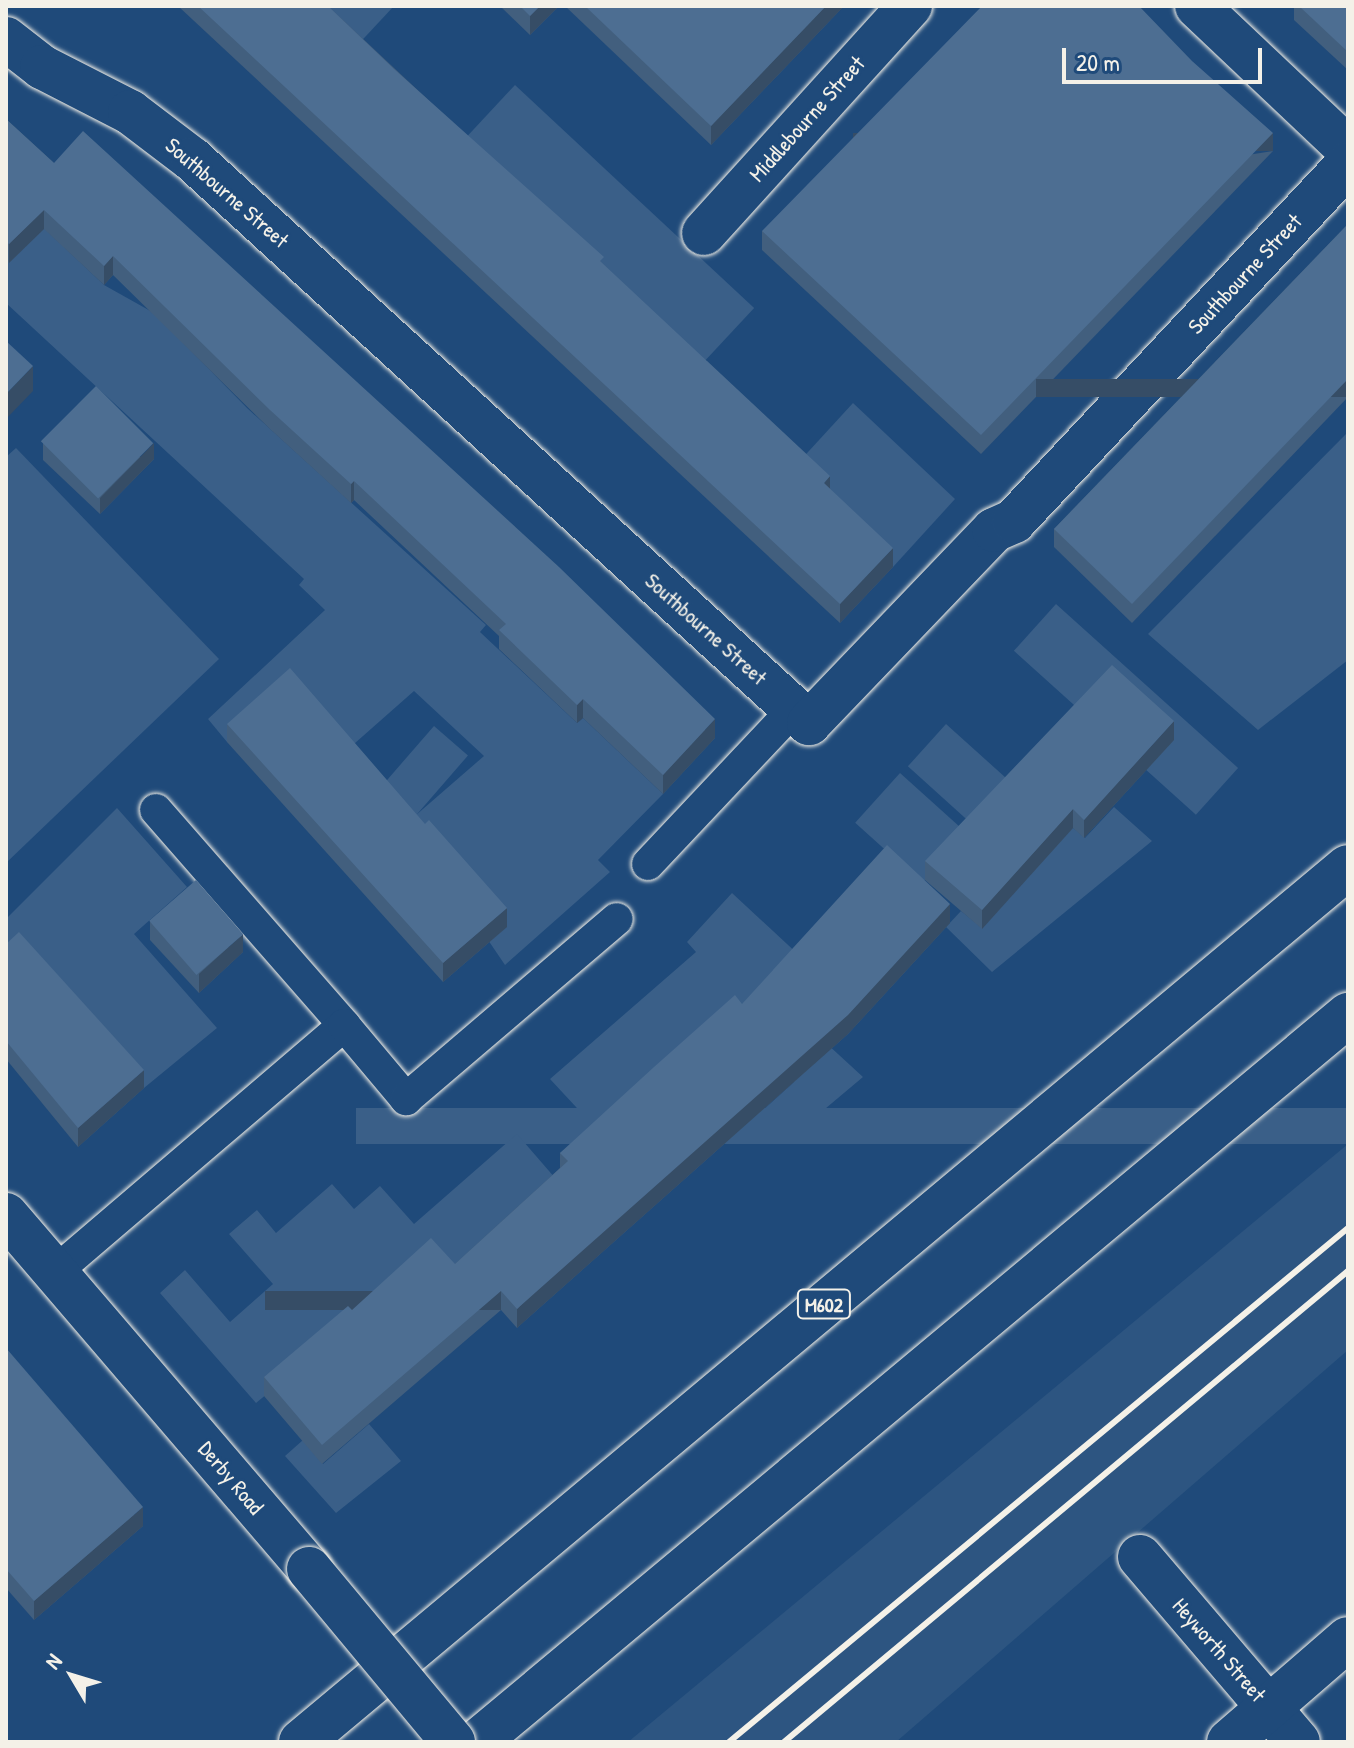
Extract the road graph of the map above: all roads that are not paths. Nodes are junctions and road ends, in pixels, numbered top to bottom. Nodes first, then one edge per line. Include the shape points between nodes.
1 (910, 6) edge
2 (1201, 8) edge
3 (6, 39) edge
4 (1348, 149) edge
5 (1348, 164) edge
6 (704, 233) dead end
7 (794, 709) junction
8 (156, 810) dead end
9 (648, 864) dead end
10 (1348, 867) edge
11 (617, 919) dead end
12 (1348, 1015) edge
13 (344, 1025) junction
14 (6, 1215) edge
15 (55, 1272) junction
16 (1140, 1557) dead end
17 (1348, 1639) edge
18 (1269, 1708) junction
19 (301, 1742) edge
20 (453, 1742) edge
21 (477, 1742) edge
22 (1229, 1742) edge
23 (1298, 1742) edge

1 - 6 main road, Middlebourne Street
2 - 4 main road
3 - 7 main road, Southbourne Street via 42,67 130,112 192,159
5 - 7 main road, Southbourne Street via 1014,521 994,530 809,723
7 - 9 lane
8 - 13 lane
10 - 19 main road, M602
11 - 13 lane via 406,1099
12 - 21 main road
13 - 15 lane
14 - 15 main road, Derby Road
15 - 20 main road, Derby Road, bridge
16 - 18 main road, Heyworth Street
17 - 18 main road
18 - 22 main road
18 - 23 main road, Heyworth Street

